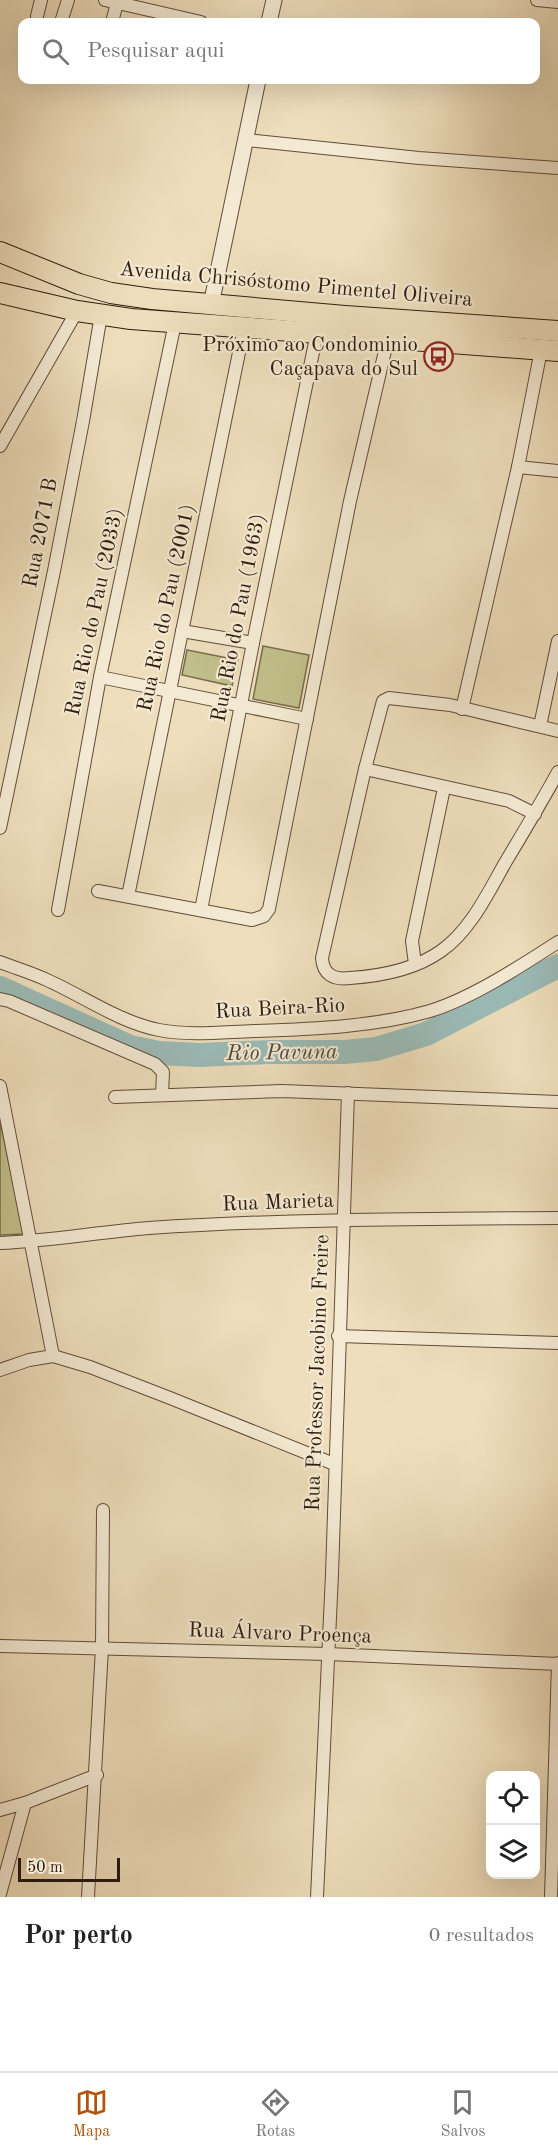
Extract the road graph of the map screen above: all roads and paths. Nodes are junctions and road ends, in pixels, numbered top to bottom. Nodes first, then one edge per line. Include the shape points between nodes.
1 (41, 0) edge
2 (68, 0) edge
3 (274, 0) edge
4 (537, 0) edge
5 (111, 2) edge
6 (558, 2) edge
7 (37, 16) dead end
8 (63, 18) edge
9 (112, 18) edge
10 (162, 18) edge
11 (270, 18) edge
12 (257, 84) edge
13 (246, 140) junction
14 (558, 168) edge
15 (2, 254) edge
16 (0, 292) edge
17 (211, 305) junction
18 (77, 311) junction
19 (100, 315) junction
20 (181, 323) junction
21 (244, 328) junction
22 (558, 330) edge
23 (317, 333) junction
24 (388, 338) junction
25 (549, 351) edge
26 (0, 446) edge
27 (518, 467) junction
28 (558, 471) edge
29 (182, 631) junction
30 (558, 641) edge
31 (253, 643) junction
32 (100, 677) junction
33 (170, 692) junction
34 (242, 706) junction
35 (462, 709) junction
36 (307, 719) junction
37 (540, 726) junction
38 (558, 731) edge
39 (365, 769) junction
40 (558, 772) edge
41 (5, 776) edge
42 (444, 788) junction
43 (535, 814) junction
44 (0, 828) edge
45 (98, 891) dead end
46 (128, 897) junction
47 (57, 910) dead end
48 (201, 910) junction
49 (558, 942) edge
50 (0, 962) edge
51 (415, 964) junction
52 (0, 999) edge
53 (0, 1086) edge
54 (348, 1093) junction
55 (162, 1095) junction
56 (115, 1097) dead end
57 (558, 1102) edge
58 (558, 1218) edge
59 (342, 1220) junction
60 (31, 1242) junction
61 (0, 1244) edge
62 (338, 1336) junction
63 (558, 1343) edge
64 (53, 1356) junction
65 (0, 1370) edge
66 (334, 1464) junction
67 (103, 1510) dead end
68 (0, 1646) edge
69 (102, 1648) junction
70 (328, 1654) junction
71 (558, 1663) edge
72 (97, 1775) junction
73 (25, 1803) junction
74 (0, 1810) edge
75 (556, 1830) edge
76 (0, 1894) edge
77 (88, 1897) edge
78 (317, 1897) edge
79 (551, 1897) edge

1 - 7 street
2 - 8 street
3 - 11 street
4 - 6 street
5 - 9 street
5 - 10 street
12 - 13 street
13 - 14 street
13 - 17 street
15 - 17 main road, Avenida Chrisóstomo Pimentel Oliveira via 111,293
16 - 18 main road, Avenida Chrisóstomo Pimentel Oliveira
17 - 20 main road via 198,317
17 - 22 main road, Avenida Chrisóstomo Pimentel Oliveira
18 - 19 main road, Avenida Chrisóstomo Pimentel Oliveira
18 - 26 street
19 - 20 main road, Avenida Chrisóstomo Pimentel Oliveira
19 - 41 street, Rua 2071 B via 54,571
20 - 21 main road, Avenida Chrisóstomo Pimentel Oliveira
20 - 32 street, Rua Rio do Pau (2033)
21 - 23 main road, Avenida Chrisóstomo Pimentel Oliveira
21 - 29 street, Rua Rio do Pau (2001)
23 - 24 main road, Avenida Chrisóstomo Pimentel Oliveira
23 - 31 street, Rua Rio do Pau (1963)
24 - 25 main road, Avenida Chrisóstomo Pimentel Oliveira
24 - 36 street via 350,501
25 - 27 street
27 - 28 street
27 - 35 street
29 - 31 street
29 - 33 street, Rua Rio do Pau (2001)
30 - 37 street
31 - 34 street, Rua Rio do Pau (1963)
32 - 33 street
32 - 47 street, Rua Rio do Pau (2033)
33 - 34 street
33 - 46 street, Rua Rio do Pau (2001)
34 - 36 street
34 - 48 street, Rua Rio do Pau (1963)
35 - 37 street
35 - 39 street via 414,700 383,701
36 - 48 street via 269,909 264,916 252,920
37 - 38 street
39 - 42 street
39 - 51 street via 322,958 324,969 334,978 369,977
40 - 43 street
41 - 44 street, Rua 2071 B
42 - 43 street via 509,801
42 - 51 street via 413,932
43 - 51 street via 467,925 441,951
45 - 46 street
46 - 48 street
49 - 50 street, Rua Beira-Rio via 499,978 432,1010 395,1020 273,1030 158,1030
52 - 55 street via 155,1064 163,1072
53 - 60 street
54 - 55 street
54 - 57 street
54 - 59 street, Rua Professor Jacobino Freire
55 - 56 street
58 - 59 street, Rua Marieta
59 - 60 street, Rua Marieta via 147,1228
59 - 62 street, Rua Professor Jacobino Freire
60 - 61 street, Rua Marieta
60 - 64 street
62 - 63 street
62 - 66 street, Rua Professor Jacobino Freire
64 - 65 street
64 - 66 street via 90,1367
66 - 70 street, Rua Professor Jacobino Freire
67 - 69 street
68 - 69 street, Rua Álvaro Proença
69 - 70 street, Rua Álvaro Proença
69 - 72 street
70 - 71 street, Rua Álvaro Proença
70 - 78 street, Rua Professor Jacobino Freire
71 - 75 street
72 - 73 street
72 - 77 street
73 - 74 street
73 - 76 street
75 - 79 street

